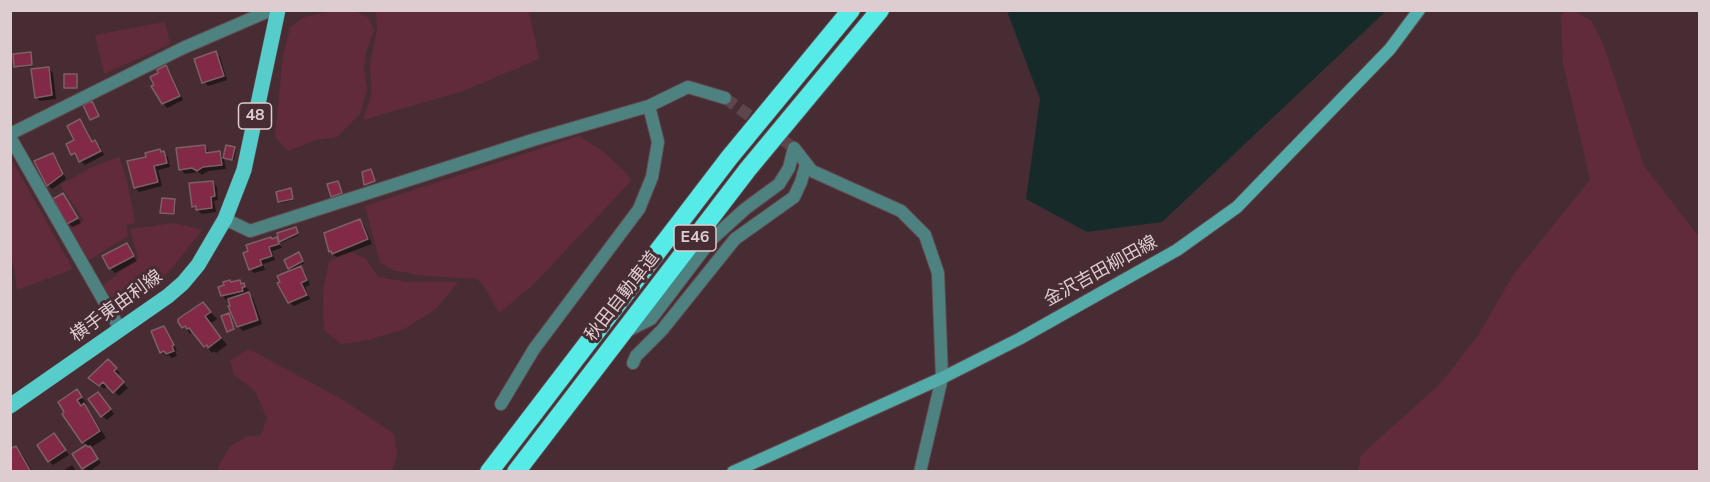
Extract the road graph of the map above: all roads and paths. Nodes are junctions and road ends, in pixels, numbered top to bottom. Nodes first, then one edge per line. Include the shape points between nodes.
1 (271, 10) edge
2 (278, 10) edge
3 (851, 10) edge
4 (880, 10) edge
5 (1419, 10) edge
6 (725, 98) tunnel mouth
7 (650, 106) junction
8 (10, 135) edge
9 (806, 164) junction
10 (225, 219) junction
11 (120, 329) junction
12 (621, 335) junction
13 (633, 363) dead end
14 (942, 378) junction
15 (501, 404) dead end
16 (10, 406) edge
17 (489, 471) edge
18 (516, 471) edge
19 (733, 471) edge
20 (920, 471) edge

1 - 8 street via 183,48
2 - 10 main road, 横手東由利線 / 48 via 244,170
3 - 17 highway, 秋田自動車道 / E46 via 729,158
4 - 12 highway, 秋田自動車道 / E46 via 748,169
5 - 14 main road, 金沢吉田柳田線 via 1390,49 1237,207 1178,250
6 - 7 street via 688,87
7 - 10 street via 250,231
7 - 15 street via 658,142 652,177 639,208 534,349
8 - 11 street
9 - 12 street via 794,148 789,168 779,184 711,240 651,319
9 - 13 street via 794,197 735,239
9 - 14 street via 812,171 901,211 925,235 938,273
10 - 11 main road, 横手東由利線 / 48 via 183,283
11 - 16 main road, 横手東由利線 / 48
12 - 18 highway, 秋田自動車道 / E46
14 - 19 main road, 金沢吉田柳田線
14 - 20 street

